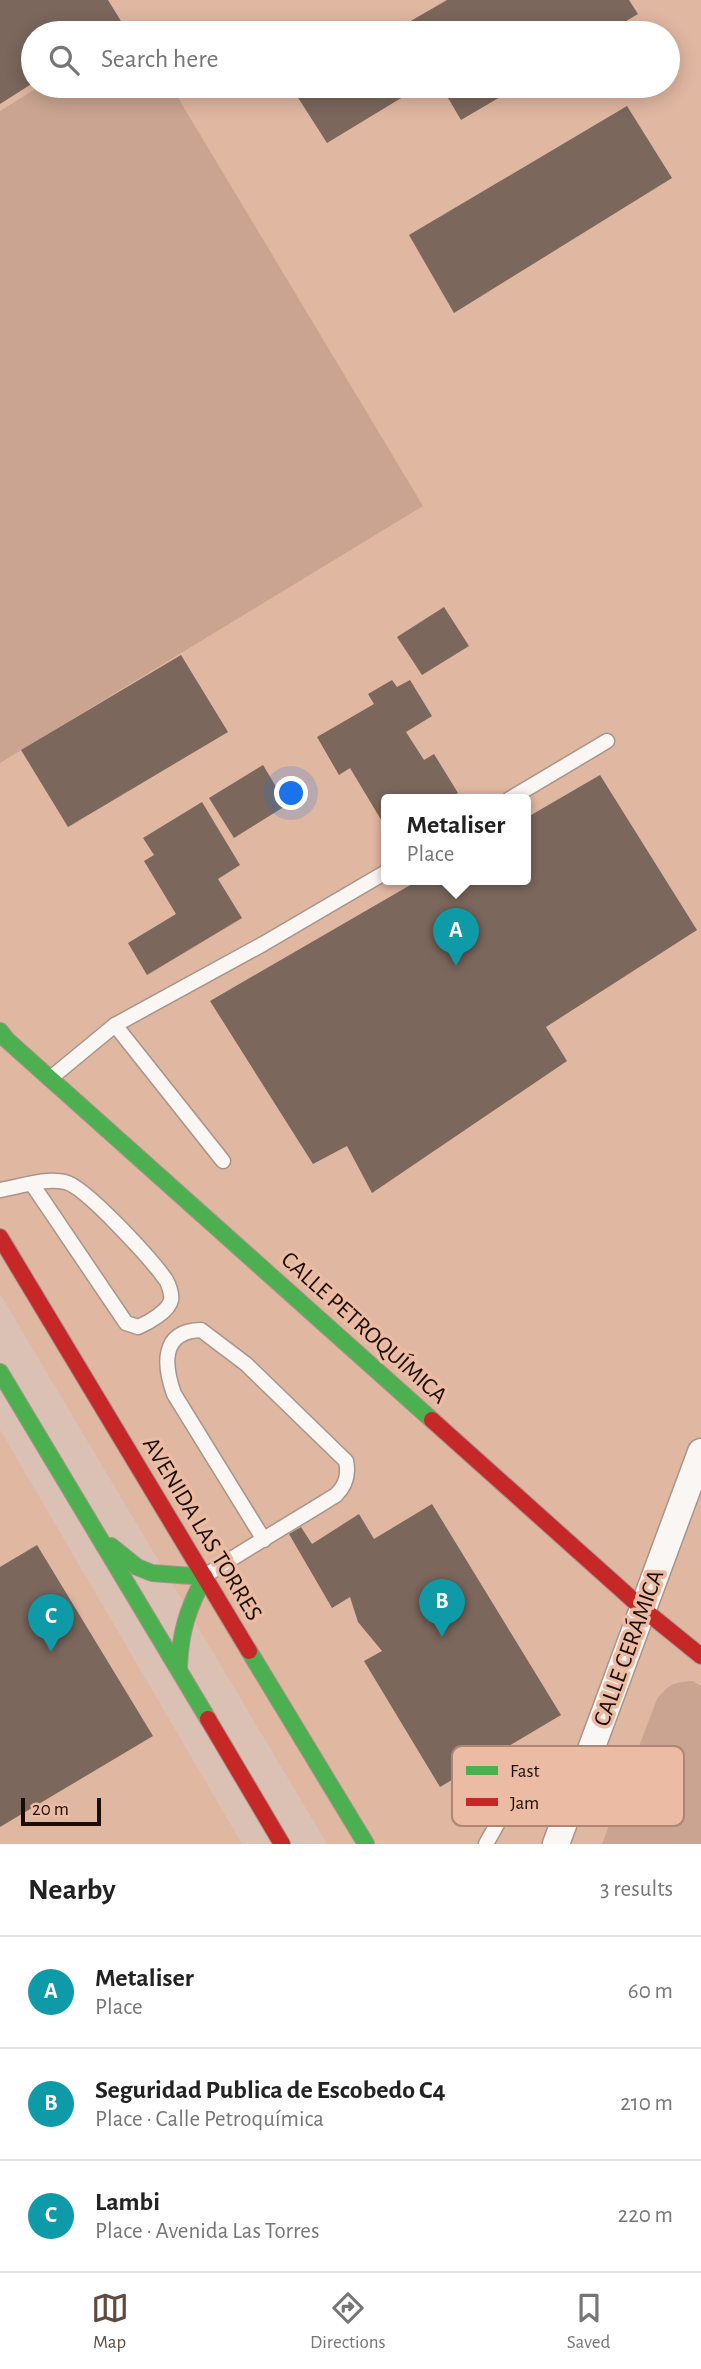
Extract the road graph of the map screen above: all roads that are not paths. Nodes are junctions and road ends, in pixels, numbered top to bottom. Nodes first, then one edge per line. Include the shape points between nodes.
1 (607, 741) dead end
2 (518, 794) edge
3 (381, 875) edge
4 (115, 1025) junction
5 (0, 1031) edge
6 (51, 1078) junction
7 (223, 1161) dead end
8 (32, 1184) junction
9 (0, 1190) edge
10 (0, 1237) edge
11 (0, 1372) edge
12 (701, 1452) edge
13 (264, 1540) junction
14 (103, 1541) junction
15 (205, 1577) junction
16 (643, 1609) junction
17 (701, 1656) edge
18 (179, 1667) junction
19 (592, 1746) edge
20 (496, 1826) edge
21 (563, 1826) edge
22 (282, 1844) edge
23 (366, 1844) edge
24 (486, 1844) edge
25 (556, 1844) edge

1 - 2 lane
3 - 4 lane
4 - 6 lane
4 - 7 lane
5 - 6 main road, CALLE PETROQUÍMICA
6 - 16 main road, CALLE PETROQUÍMICA
8 - 8 lane via 55,1181 74,1185 168,1282 169,1306 138,1327 126,1323
8 - 9 lane
10 - 15 main road, AVENIDA LAS TORRES
11 - 14 main road
12 - 16 street, CALLE CERÁMICA
13 - 13 lane via 336,1495 343,1488 346,1461 246,1364 201,1330 192,1330 167,1350 167,1375 174,1394
13 - 15 lane
14 - 15 main road via 152,1573
14 - 18 main road
15 - 18 main road via 183,1620
15 - 23 main road, AVENIDA LAS TORRES
16 - 17 main road, CALLE PETROQUÍMICA
16 - 19 street, CALLE CERÁMICA
18 - 22 main road
20 - 24 lane
21 - 25 street, CALLE CERÁMICA

